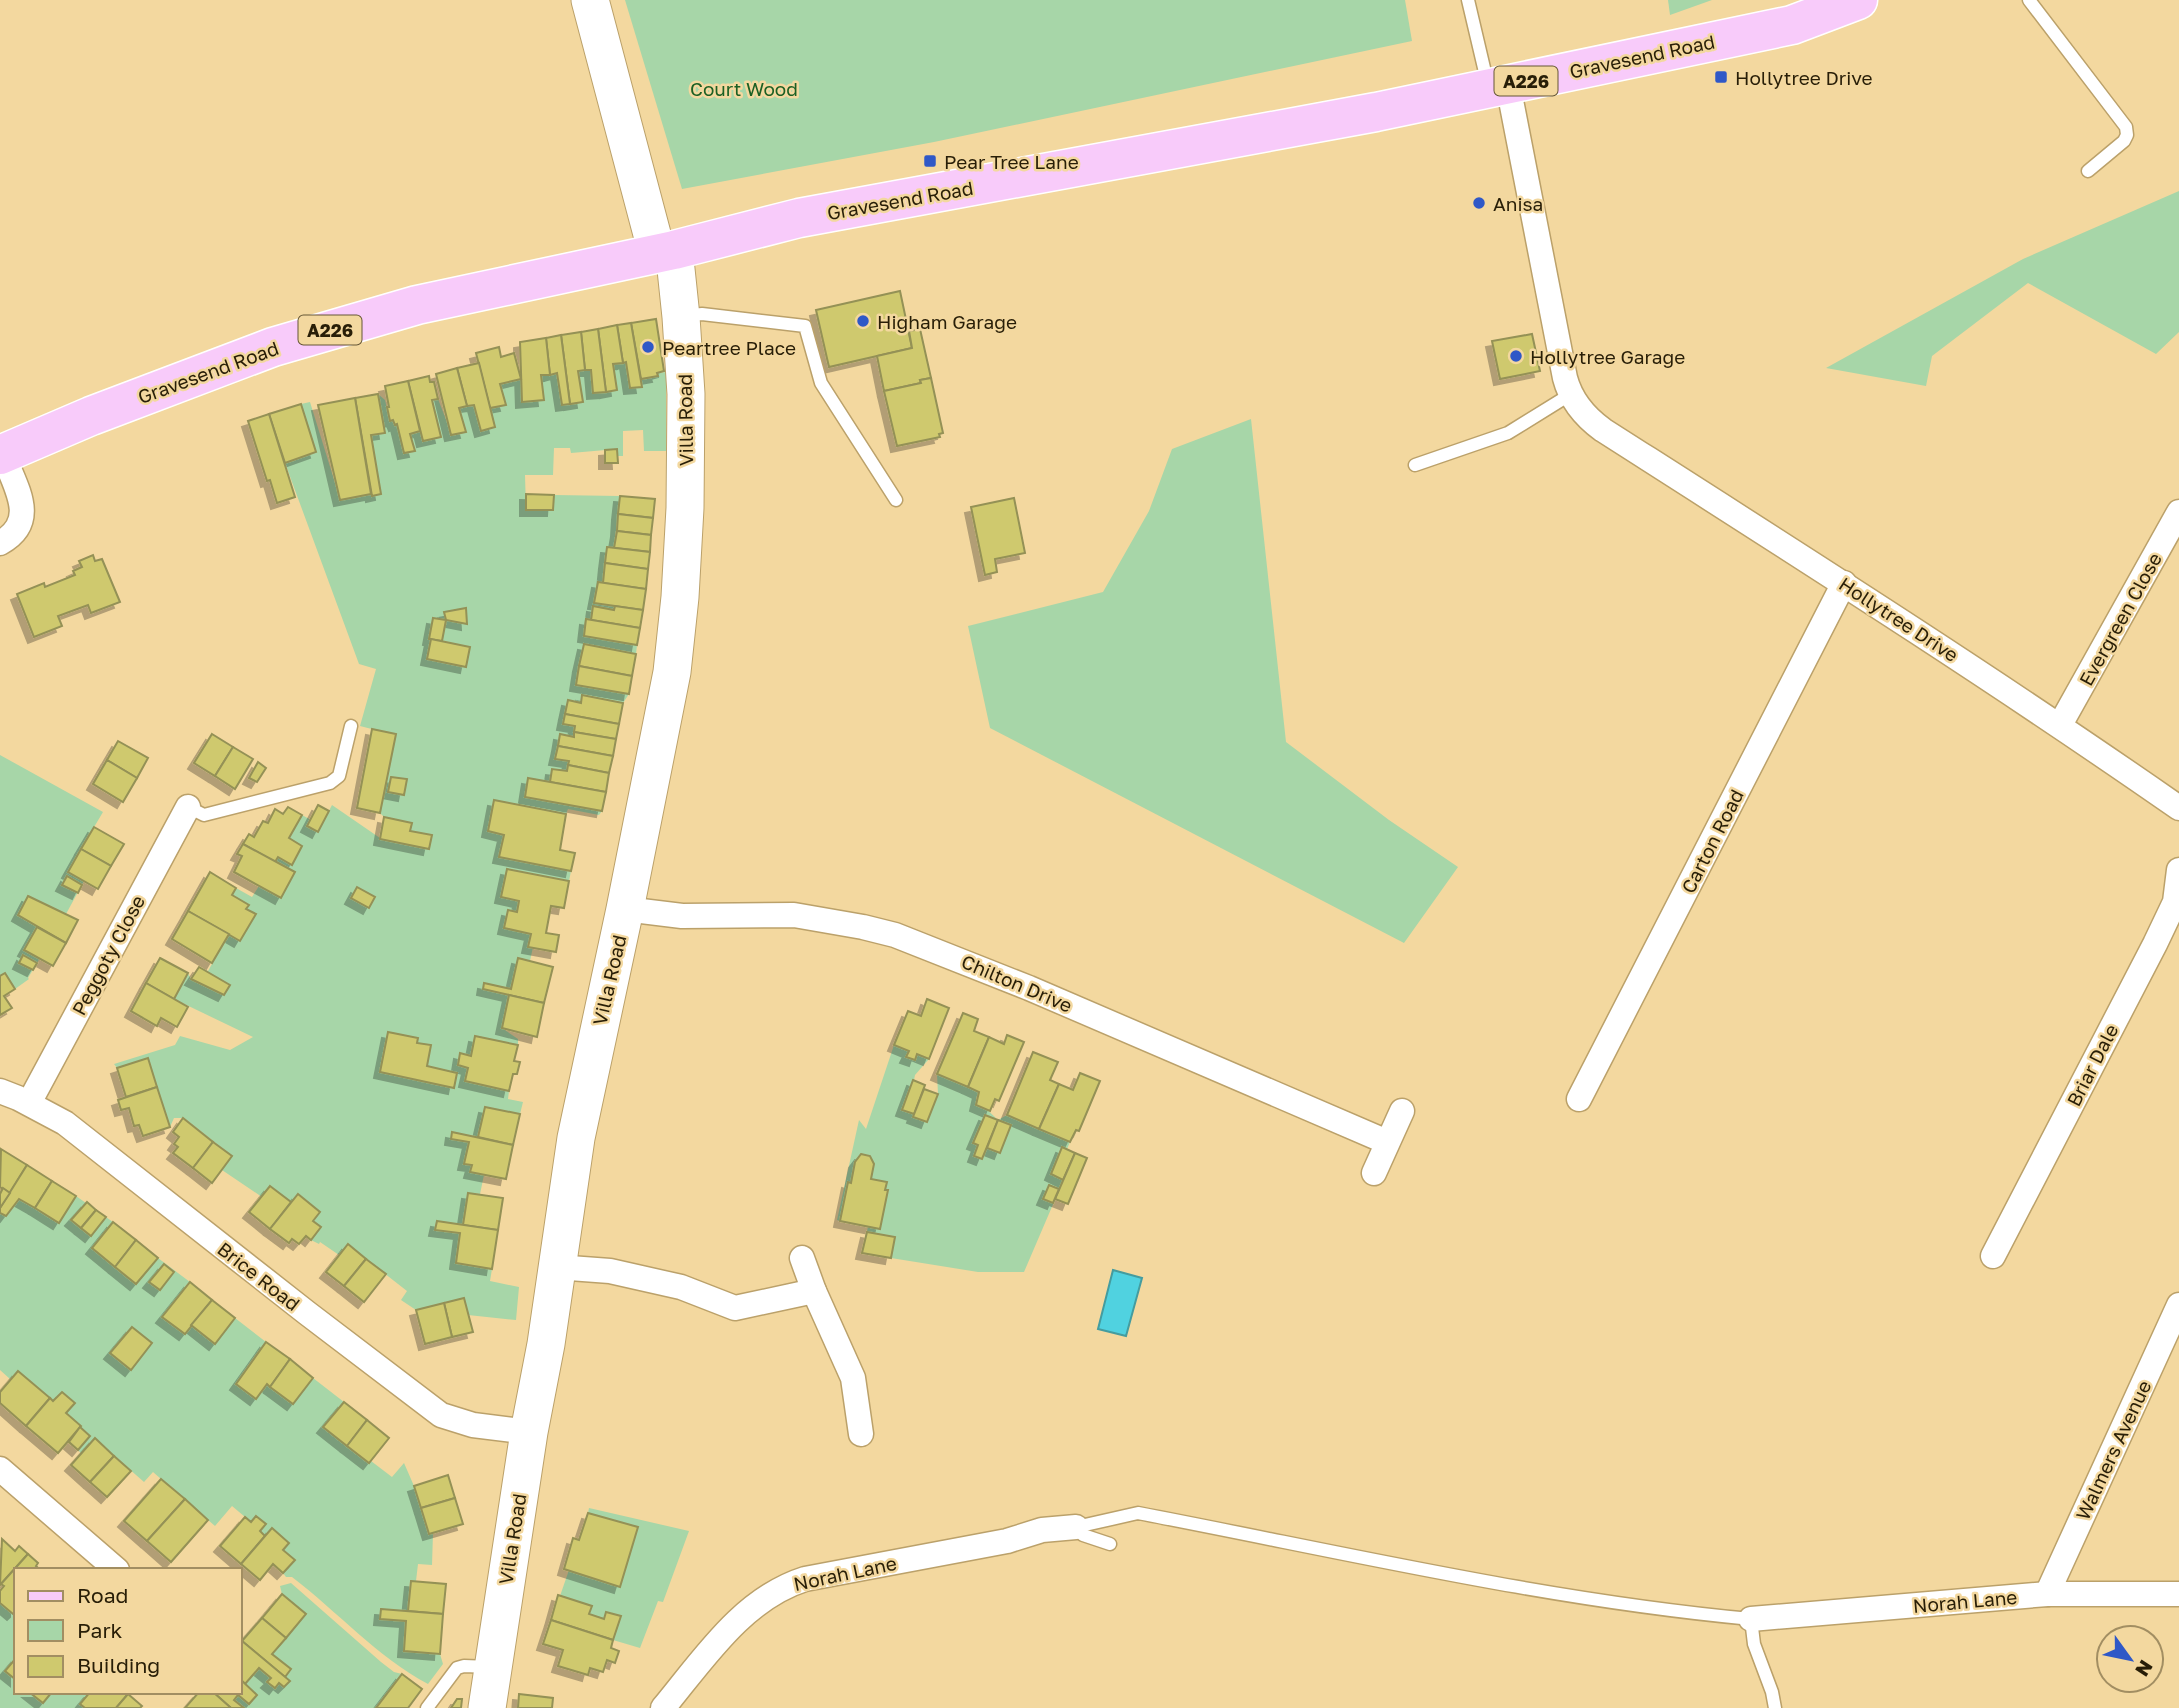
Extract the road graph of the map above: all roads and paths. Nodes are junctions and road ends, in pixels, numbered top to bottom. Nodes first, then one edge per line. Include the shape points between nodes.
1 (590, 0) edge
2 (1468, 0) edge
3 (1858, 0) edge
4 (2029, 0) edge
5 (1498, 87) junction
6 (2088, 171) dead end
7 (665, 251) junction
8 (681, 317) junction
9 (1571, 394) junction
10 (1, 455) edge
11 (1415, 464) dead end
12 (896, 500) dead end
13 (2179, 512) edge
14 (0, 543) edge
15 (1844, 583) junction
16 (2060, 725) junction
17 (351, 726) dead end
18 (188, 807) joint
19 (2179, 808) edge
20 (2179, 870) edge
21 (625, 909) junction
22 (0, 1091) edge
23 (1579, 1099) dead end
24 (29, 1103) junction
25 (1402, 1111) dead end
26 (1387, 1142) junction
27 (1374, 1173) dead end
28 (1993, 1256) dead end
29 (802, 1258) dead end
30 (556, 1267) junction
31 (814, 1291) junction
32 (2179, 1305) edge
33 (529, 1432) junction
34 (861, 1434) dead end
35 (0, 1469) edge
36 (1076, 1527) junction
37 (1110, 1544) dead end
38 (115, 1568) edge
39 (2047, 1594) junction
40 (2179, 1594) edge
41 (1751, 1619) junction
42 (492, 1667) junction
43 (675, 1704) edge
44 (427, 1708) edge
45 (487, 1708) edge
46 (1776, 1708) edge

1 - 7 street
2 - 5 lane
3 - 5 main road, Gravesend Road / A226 via 1791,25
4 - 6 lane via 2126,127 2124,141
5 - 7 main road, Gravesend Road / A226 via 788,220
5 - 9 street, Hollytree Drive
7 - 8 street, Villa Road
7 - 10 main road, Gravesend Road / A226 via 417,305 273,347
8 - 12 lane via 702,314 806,326 821,383
8 - 21 street, Villa Road via 686,406 680,597 672,672
9 - 11 lane via 1508,433
9 - 15 street, Hollytree Drive via 1581,411 1603,430
10 - 14 street via 23,515 17,531
13 - 16 street, Evergreen Close
15 - 16 street, Hollytree Drive
15 - 23 street, Carton Road
16 - 19 street, Hollytree Drive
17 - 18 lane via 339,776 331,783 204,815
18 - 24 street, Peggoty Close
20 - 28 street, Briar Dale via 2175,902 2160,934
21 - 26 street, Chilton Drive via 682,916 794,915 895,936 1030,988
21 - 30 street, Villa Road via 576,1138
22 - 24 street, Brice Road
24 - 33 street, Brice Road via 76,1132 438,1413 473,1426
25 - 26 street
26 - 27 street
29 - 31 street
30 - 31 street via 610,1270 681,1287 735,1308
30 - 33 street, Villa Road
31 - 34 street via 853,1378
32 - 39 street, Walmers Avenue
33 - 42 street, Villa Road
35 - 38 street
36 - 37 lane via 1083,1535
36 - 41 lane via 1138,1513 1590,1599
36 - 43 street, Norah Lane via 1042,1530 788,1585 764,1598 737,1622
39 - 40 street, Norah Lane
39 - 41 street, Norah Lane
41 - 46 lane via 1754,1644
42 - 44 lane via 457,1668
42 - 45 street, Villa Road

